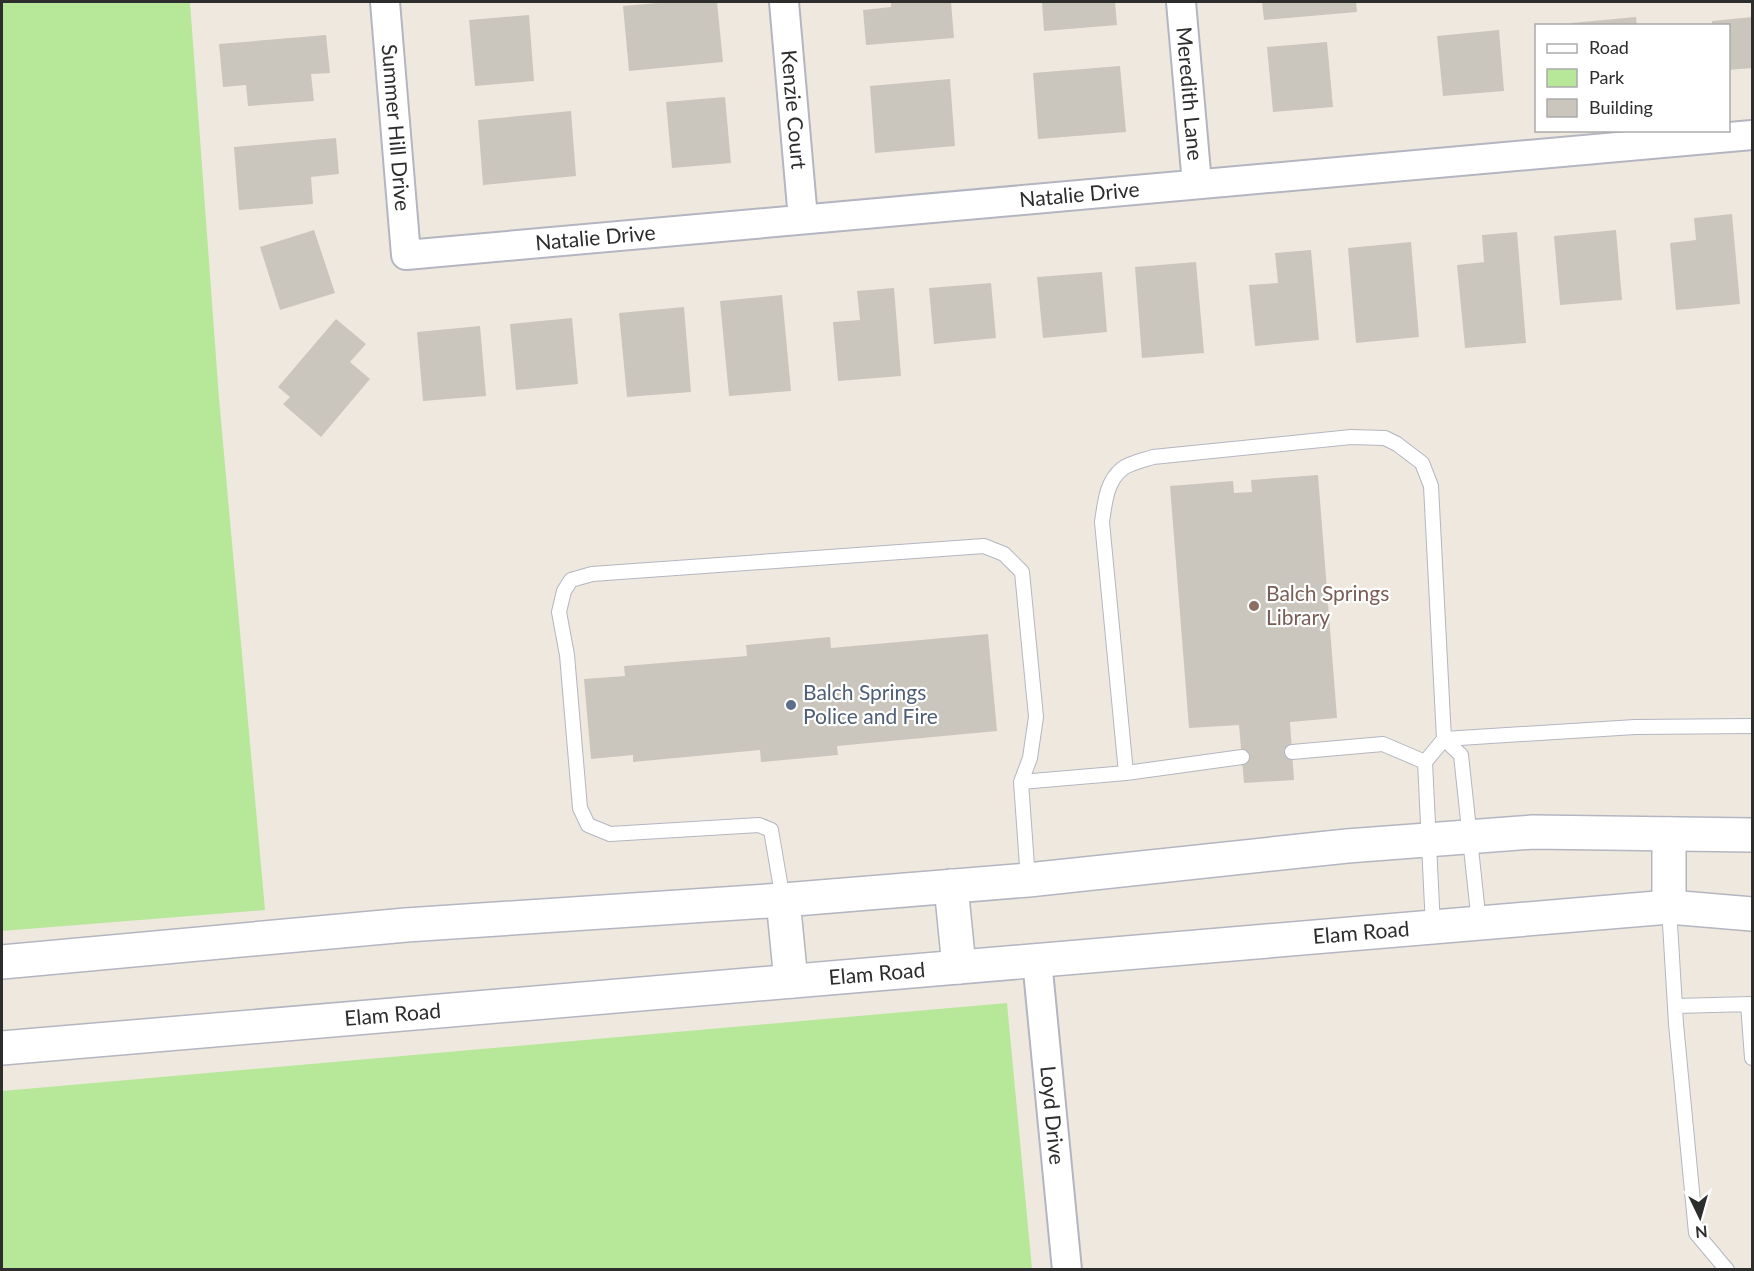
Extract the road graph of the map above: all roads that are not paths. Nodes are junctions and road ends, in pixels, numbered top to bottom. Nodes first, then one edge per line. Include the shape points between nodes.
1 (385, 2) edge
2 (784, 2) edge
3 (1181, 2) edge
4 (1752, 135) edge
5 (1197, 184) junction
6 (804, 219) junction
7 (406, 255) joint
8 (1752, 726) edge
9 (1444, 739) junction
10 (1292, 752) dead end
11 (1242, 757) dead end
12 (1425, 762) junction
13 (1126, 772) junction
14 (1021, 782) junction
15 (1669, 834) junction
16 (1752, 835) edge
17 (1470, 837) junction
18 (1428, 840) junction
19 (1028, 880) junction
20 (951, 886) junction
21 (783, 900) junction
22 (1669, 907) junction
23 (1752, 914) edge
24 (1479, 923) junction
25 (1433, 927) junction
26 (1037, 960) junction
27 (2, 962) edge
28 (959, 967) junction
29 (791, 981) junction
30 (1750, 1004) edge
31 (1675, 1006) junction
32 (2, 1048) edge
33 (1752, 1059) edge
34 (1067, 1269) edge
35 (1726, 1269) edge

1 - 7 street, Summer Hill Drive
2 - 6 street, Kenzie Court
3 - 5 street, Meredith Lane
4 - 5 street, Natalie Drive
5 - 6 street, Natalie Drive
6 - 7 street, Natalie Drive
8 - 9 lane via 1635,727
9 - 12 lane
9 - 13 lane via 1431,486 1422,463 1397,444 1385,438 1351,437 1153,458 1123,468 1110,485 1102,522
9 - 17 lane via 1461,755
10 - 12 lane via 1383,744
11 - 13 lane
12 - 18 lane
13 - 14 lane
14 - 19 lane
14 - 21 lane via 1030,758 1035,706 1022,572 1004,554 984,546 592,574 571,580 559,612 567,655 580,808 588,825 610,834 759,825 771,830
15 - 16 main road
15 - 17 main road via 1533,832
15 - 22 main road
17 - 18 main road
17 - 24 lane
18 - 19 main road
18 - 25 lane
19 - 20 main road
20 - 21 main road
20 - 28 main road
21 - 27 main road via 406,925
21 - 29 main road
22 - 23 main road, Elam Road
22 - 24 main road, Elam Road
22 - 31 lane
24 - 25 main road, Elam Road
25 - 26 main road, Elam Road
26 - 28 main road, Elam Road
26 - 34 street, Loyd Drive
28 - 29 main road, Elam Road
29 - 32 main road, Elam Road
30 - 31 lane
30 - 33 lane
31 - 35 lane via 1696,1233

